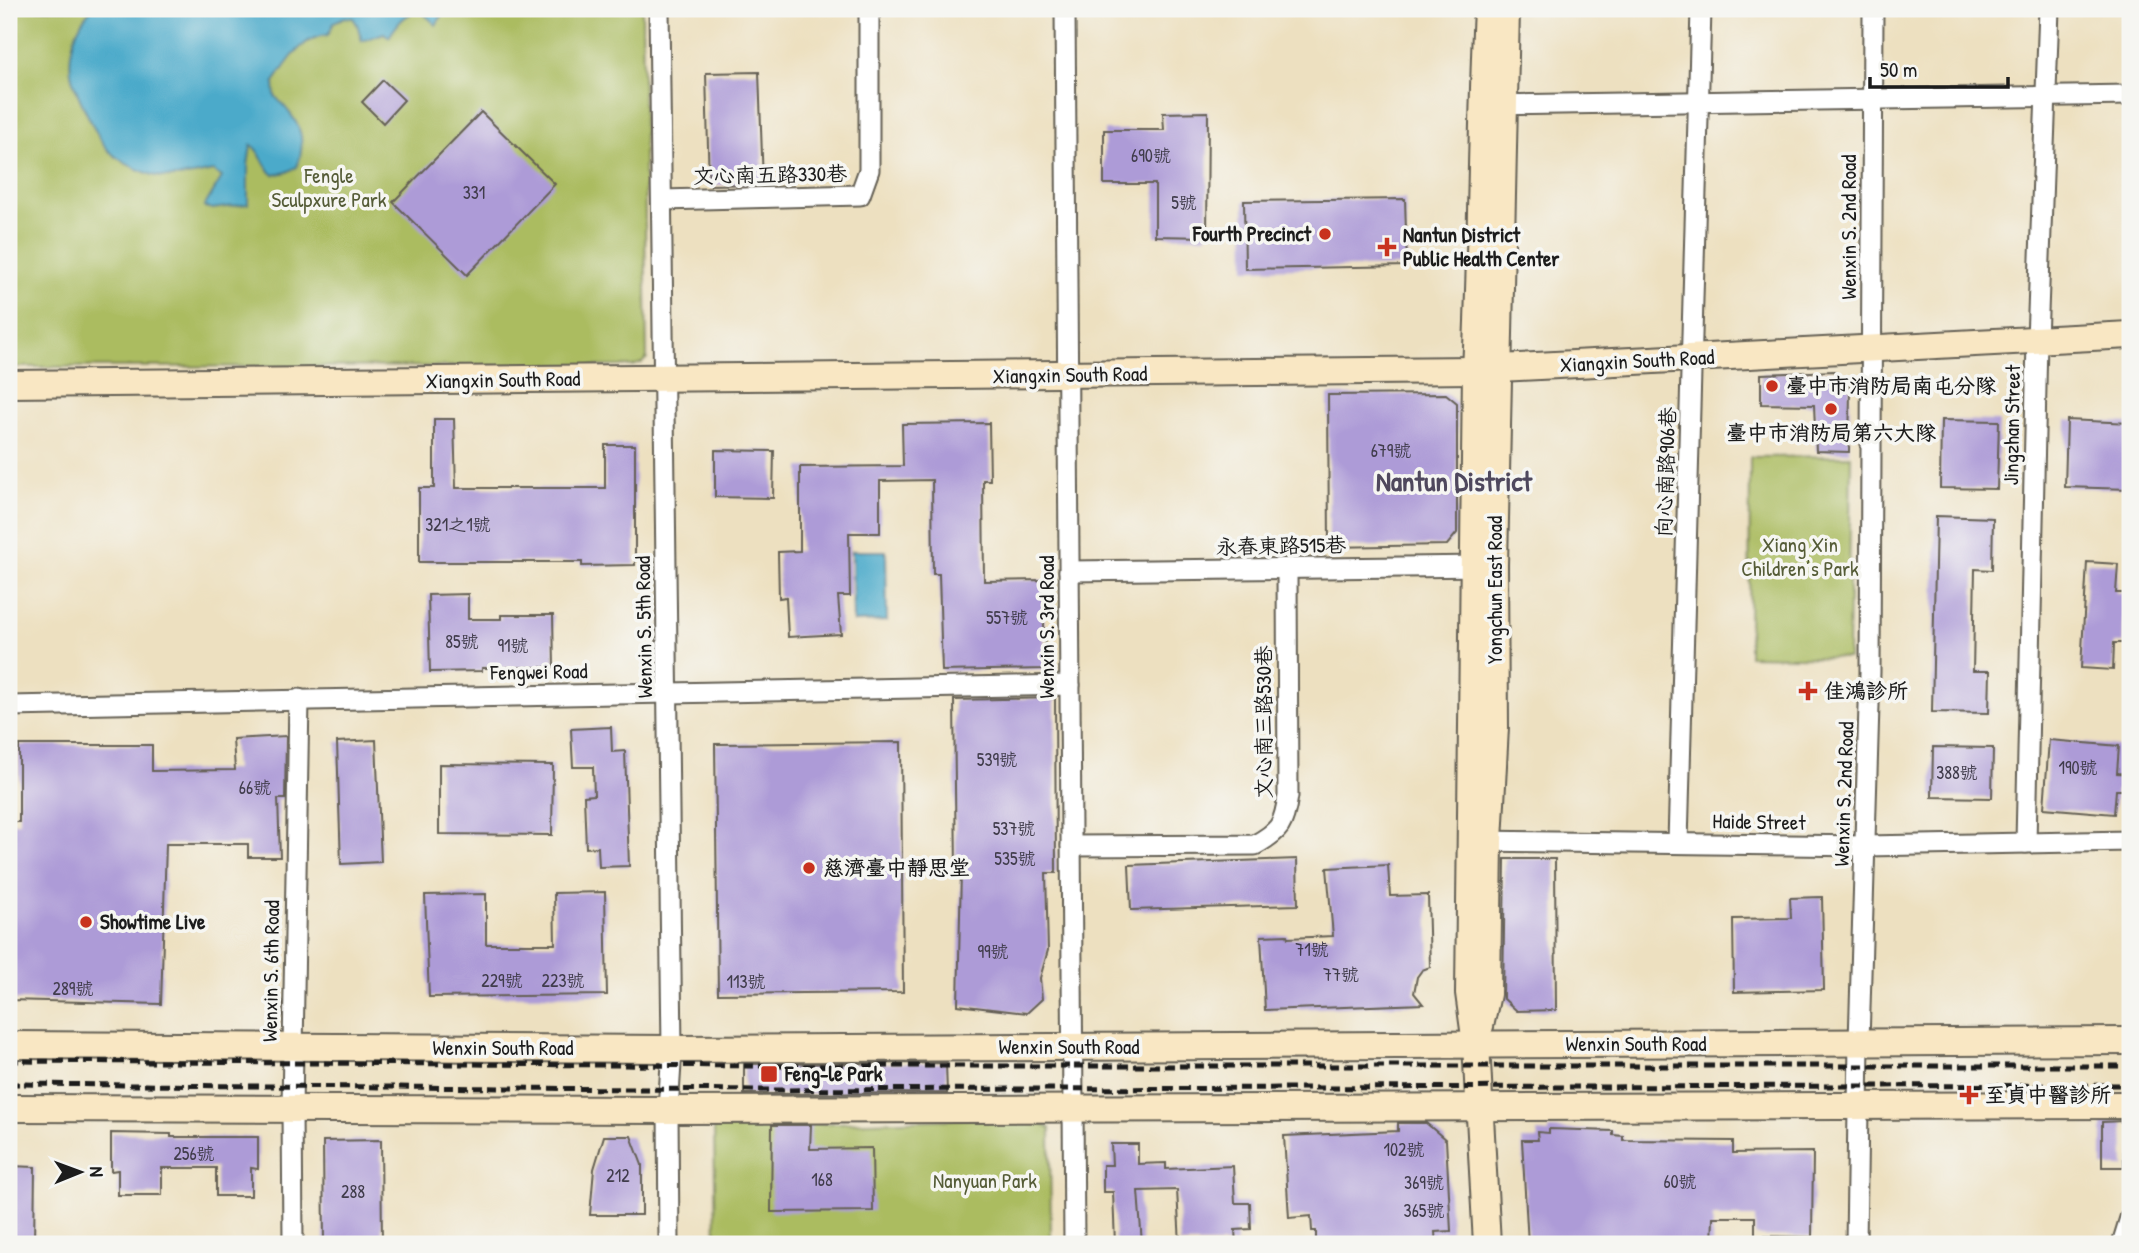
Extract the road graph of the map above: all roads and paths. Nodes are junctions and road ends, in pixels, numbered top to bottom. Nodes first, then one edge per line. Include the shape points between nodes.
1 (659, 9) edge
2 (869, 9) edge
3 (1065, 9) edge
4 (1487, 9) edge
5 (1506, 9) edge
6 (1701, 9) edge
7 (1873, 9) edge
8 (2049, 9) edge
9 (2130, 95) edge
10 (2046, 96) junction
11 (1873, 99) junction
12 (1699, 102) junction
13 (1493, 105) junction
14 (662, 200) junction
15 (2130, 335) edge
16 (2037, 340) junction
17 (1871, 349) junction
18 (1692, 358) junction
19 (1487, 369) junction
20 (1068, 375) junction
21 (664, 379) junction
22 (9, 384) edge
23 (1484, 566) junction
24 (1287, 569) junction
25 (1069, 571) junction
26 (1070, 685) junction
27 (668, 692) junction
28 (299, 699) junction
29 (9, 706) edge
30 (1480, 841) junction
31 (2130, 841) edge
32 (1678, 843) junction
33 (2026, 843) junction
34 (1071, 846) junction
35 (1865, 846) junction
36 (2130, 1041) edge
37 (1859, 1042) junction
38 (1476, 1044) junction
39 (9, 1045) edge
40 (293, 1046) junction
41 (1072, 1047) junction
42 (672, 1049) junction
43 (2130, 1105) edge
44 (1858, 1106) junction
45 (1480, 1107) junction
46 (9, 1108) edge
47 (292, 1109) junction
48 (1073, 1109) junction
49 (668, 1110) junction
50 (2130, 1218) edge
51 (293, 1244) edge
52 (669, 1244) edge
53 (1074, 1244) edge
54 (1487, 1244) edge
55 (1856, 1244) edge
56 (2122, 1244) edge

1 - 14 street, Wenxin S. 5th Road
2 - 14 street, 文心南五路330巷 via 869,170 860,195
3 - 20 street, Wenxin S. 3rd Road
4 - 13 main road, Yongchun East Road
5 - 13 main road, Yongchun East Road
6 - 12 street, 向心南路906巷
7 - 11 street, Wenxin S. 2nd Road
8 - 10 street, Jingzhan Street
9 - 10 street
10 - 11 street
10 - 16 street, Jingzhan Street
11 - 12 street
11 - 17 street, Wenxin S. 2nd Road
12 - 13 street
12 - 18 street, 向心南路906巷
13 - 19 main road, Yongchun East Road
14 - 21 street, Wenxin S. 5th Road
15 - 16 main road, Xiangxin South Road
16 - 17 main road, Xiangxin South Road
16 - 33 street, Jingzhan Street
17 - 18 main road, Xiangxin South Road
17 - 35 street, Wenxin S. 2nd Road
18 - 19 main road, Xiangxin South Road
18 - 32 street, 向心南路906巷
19 - 20 main road, Xiangxin South Road
19 - 23 main road, Yongchun East Road
20 - 21 main road, Xiangxin South Road
20 - 25 street, Wenxin S. 3rd Road
21 - 22 main road, Xiangxin South Road
21 - 27 street, Wenxin S. 5th Road
23 - 24 street, 永春東路515巷
23 - 30 main road, Yongchun East Road via 1494,727
24 - 25 street, 永春東路515巷
24 - 34 street, 文心南三路530巷 via 1288,796 1285,818 1275,834 1255,845
25 - 26 street, Wenxin S. 3rd Road
26 - 27 street, Fengwei Road
26 - 34 street, Wenxin S. 3rd Road
27 - 28 street, Fengwei Road
27 - 42 street, Wenxin S. 5th Road
28 - 29 street, Fengwei Road
28 - 40 street, Wenxin S. 6th Road
30 - 32 street, Haide Street
30 - 38 main road, Yongchun East Road via 1487,994
31 - 33 street, Haide Street
32 - 35 street, Haide Street
33 - 35 street, Haide Street
34 - 41 street, Wenxin S. 3rd Road
35 - 37 street, Wenxin S. 2nd Road
36 - 37 main road, Wenxin South Road
37 - 38 main road, Wenxin South Road
37 - 44 street, Wenxin S. 2nd Road
38 - 41 main road, Wenxin South Road
38 - 45 main road, Yongchun East Road
39 - 40 main road, Wenxin South Road
40 - 42 main road, Wenxin South Road
40 - 47 street, Wenxin S. 6th Road
41 - 42 main road, Wenxin South Road
41 - 48 street, Wenxin S. 3rd Road
42 - 49 street, Wenxin S. 5th Road
43 - 44 main road
44 - 45 main road
44 - 55 street, Wenxin S. 2nd Road
45 - 48 main road
45 - 54 main road, Yongchun East Road
46 - 47 main road
47 - 49 main road
47 - 51 street, Wenxin S. 6th Road
48 - 49 main road
48 - 53 street, Wenxin S. 3rd Road
49 - 52 street, Wenxin S. 5th Road
50 - 56 street

